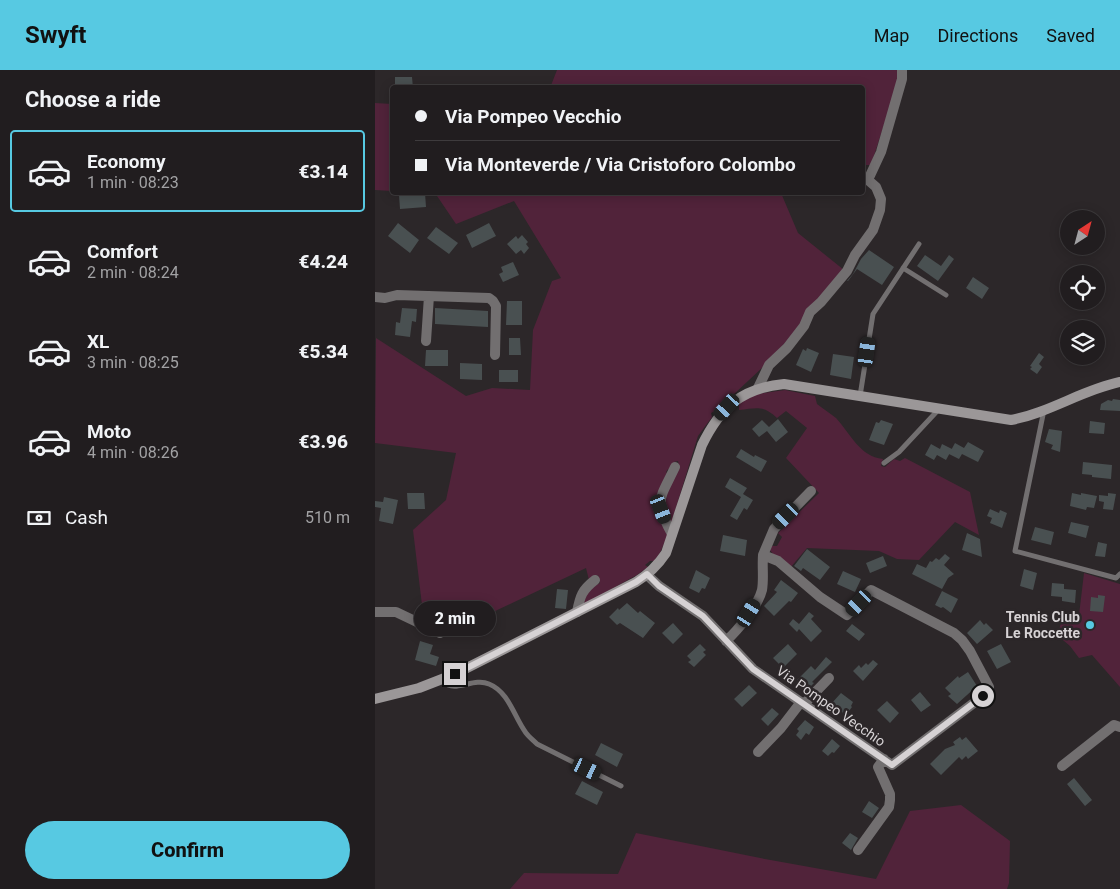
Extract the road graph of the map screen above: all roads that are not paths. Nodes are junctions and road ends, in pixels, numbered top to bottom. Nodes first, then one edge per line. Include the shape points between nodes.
1 (902, 70) edge
2 (919, 244) dead end
3 (903, 268) junction
4 (946, 295) dead end
5 (429, 296) junction
6 (375, 297) edge
7 (426, 341) dead end
8 (495, 355) dead end
9 (1120, 382) edge
10 (758, 388) junction
11 (860, 397) junction
12 (940, 408) junction
13 (1044, 410) junction
14 (884, 463) dead end
15 (675, 466) dead end
16 (811, 491) dead end
17 (672, 534) junction
18 (763, 555) junction
19 (1120, 574) edge
20 (644, 577) junction
21 (595, 580) dead end
22 (375, 612) edge
23 (577, 612) junction
24 (440, 633) dead end
25 (726, 641) junction
26 (445, 678) junction
27 (829, 678) dead end
28 (375, 699) edge
29 (802, 703) junction
30 (1120, 727) edge
31 (758, 752) dead end
32 (884, 759) junction
33 (1062, 766) dead end
34 (621, 786) dead end
35 (858, 850) dead end

1 - 10 street via 881,152 868,180 877,187 881,199 876,224 847,271 810,312 787,348 769,365
2 - 3 lane
3 - 4 lane
3 - 11 lane via 873,314
5 - 6 street
5 - 7 street
5 - 8 street via 484,297 493,301
9 - 13 street
10 - 11 street via 783,384
10 - 17 street via 727,407 709,430
11 - 12 street
12 - 13 street via 1001,420
12 - 14 lane via 899,452
13 - 19 lane via 1015,551 1116,578
15 - 17 street via 659,499
16 - 18 street via 774,529
17 - 20 street via 667,553
18 - 25 street via 760,596 739,629
18 - 32 street, Via Pompeo Vecchio via 777,561 847,615 871,590 954,634 970,651 989,687 983,696 892,765
20 - 23 street
20 - 25 street, Via Pompeo Vecchio via 703,616
21 - 23 street via 585,588
22 - 24 street via 396,612
23 - 26 street
25 - 29 street, Via Pompeo Vecchio via 753,669
26 - 28 street
26 - 34 lane via 452,687 481,682 495,687 508,702 526,734 537,744
27 - 29 street
29 - 31 street
29 - 32 street, Via Pompeo Vecchio
30 - 33 street via 1114,724
32 - 35 street via 878,766 890,794 889,807

